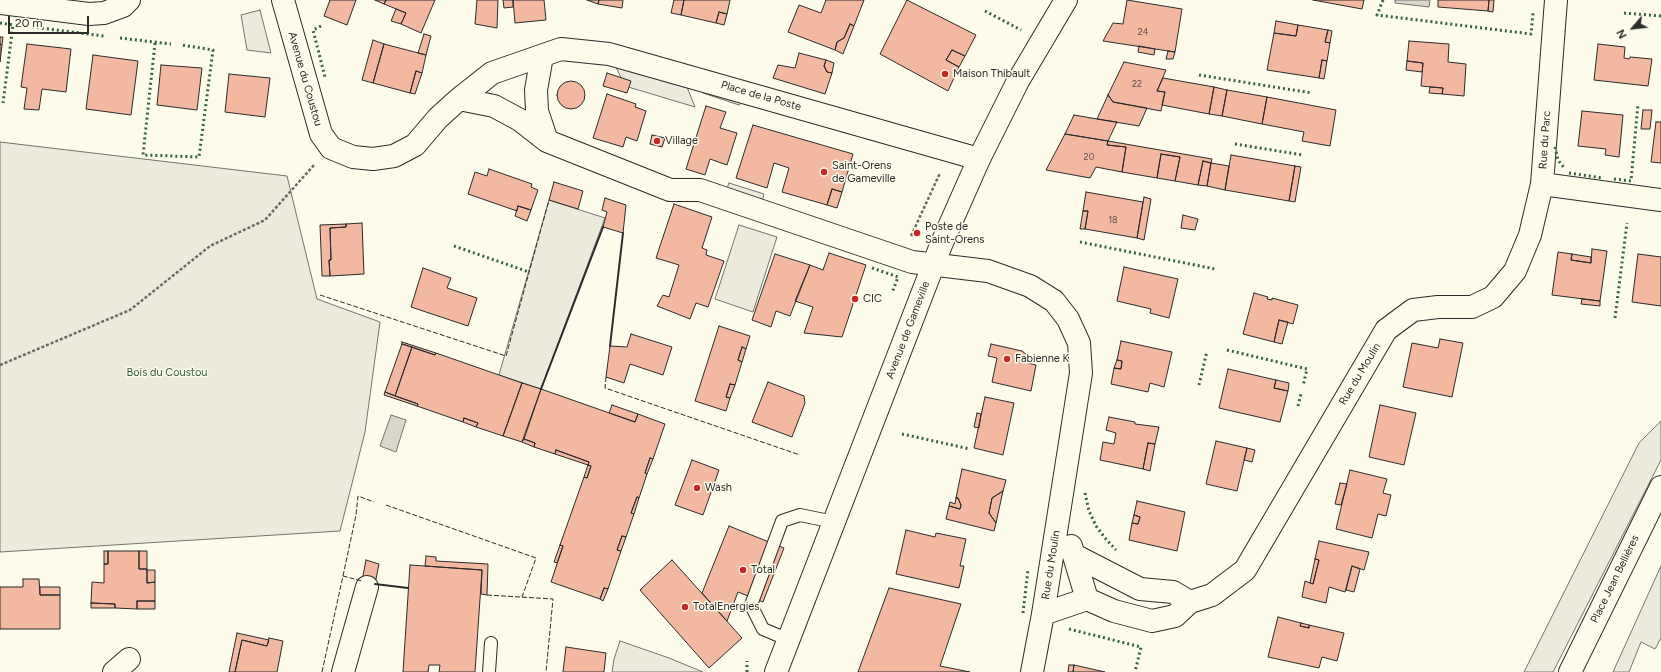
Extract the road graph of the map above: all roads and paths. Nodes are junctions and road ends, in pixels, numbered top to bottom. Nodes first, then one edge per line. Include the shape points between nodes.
1 (129, 0) edge
2 (283, 0) edge
3 (1066, 0) edge
4 (1556, 0) edge
5 (0, 3) edge
6 (542, 56) junction
7 (459, 99) junction
8 (548, 141) junction
9 (331, 148) junction
10 (979, 159) junction
11 (943, 167) dead end
12 (1542, 184) junction
13 (1661, 200) edge
14 (910, 239) dead end
15 (933, 265) junction
16 (0, 365) edge
17 (1661, 487) edge
18 (1059, 515) junction
19 (834, 522) junction
20 (1074, 555) junction
21 (367, 587) dead end
22 (1087, 598) junction
23 (1190, 602) junction
24 (1043, 614) junction
25 (788, 640) junction
26 (491, 643) dead end
27 (343, 672) edge
28 (489, 672) edge
29 (776, 672) edge
30 (1032, 672) edge
31 (1570, 672) edge

1 - 5 street via 123,6 104,13 89,14
2 - 9 street, Avenue du Coustou via 321,134
3 - 10 street, Avenue de Gameville via 1018,82
4 - 12 street, Rue du Parc
6 - 7 street, Place de la Poste via 492,73
6 - 8 street via 536,90 537,110
6 - 10 street, Place de la Poste via 561,49 609,54
7 - 8 street via 494,106 520,120
7 - 9 street via 438,118 415,145 394,156 373,159 353,157
8 - 15 street via 670,190 700,190 901,259
9 - 16 path via 296,183 265,220 210,246 130,310
10 - 15 street, Avenue de Gameville
11 - 14 path
12 - 13 street, Rue du Parc
12 - 23 street, Rue du Moulin via 1530,235 1515,271 1494,297 1472,307 1414,310 1386,330 1245,570 1212,595
15 - 18 street, Rue du Moulin via 988,271 1030,286 1054,301 1068,319 1079,344 1080,373
15 - 19 street, Avenue de Gameville
17 - 31 street, Place Jean Bellières
18 - 20 street, Rue du Moulin
18 - 24 street, Rue du Moulin
19 - 25 street, Avenue de Gameville
19 - 25 lane via 800,514 782,521 751,605 763,629
20 - 22 street, Rue du Moulin
20 - 23 street, Rue du Moulin via 1140,588 1173,592
21 - 27 street
22 - 23 street, Rue du Moulin via 1114,611 1152,621 1175,616
22 - 24 street, Rue du Moulin
24 - 30 street, Rue du Moulin
25 - 29 street, Avenue de Gameville
26 - 28 lane

